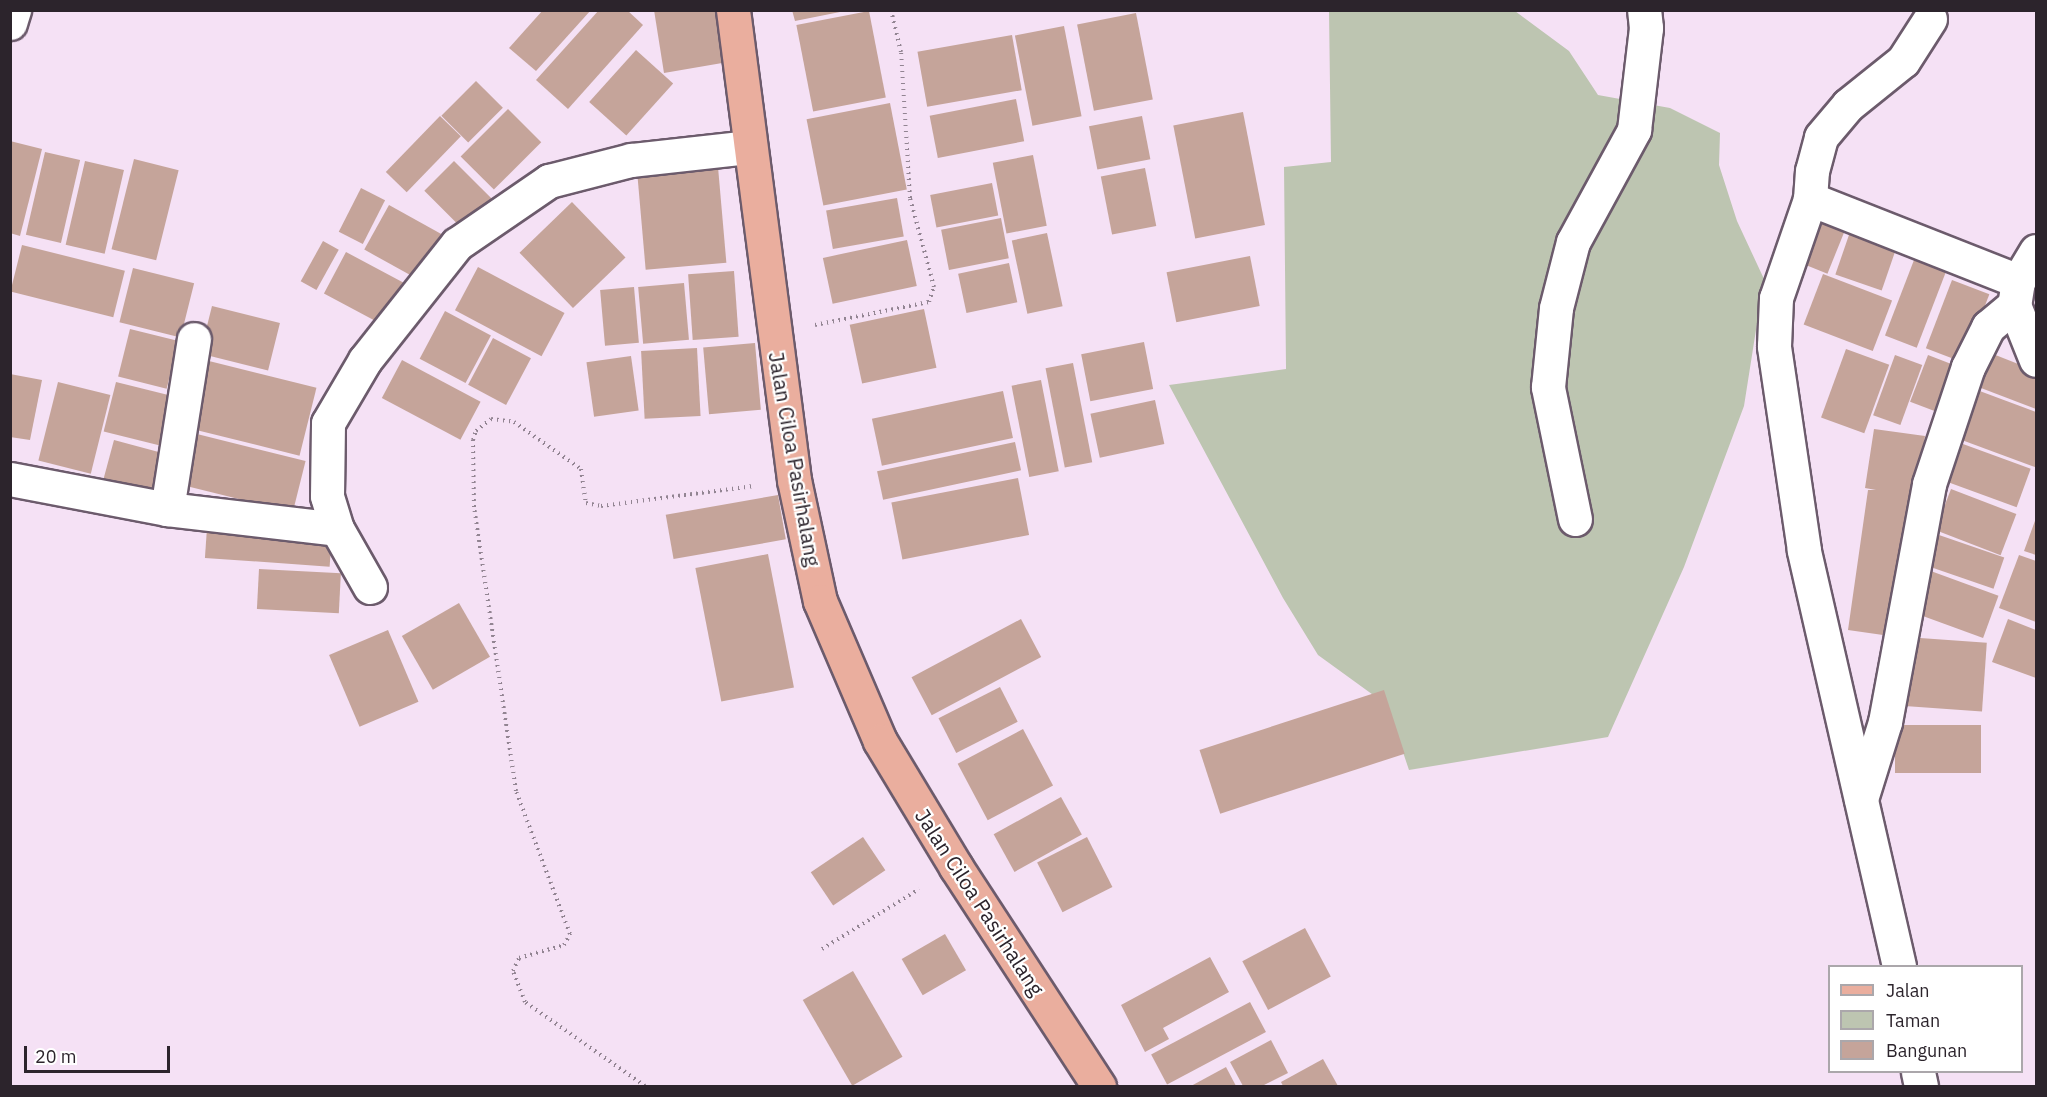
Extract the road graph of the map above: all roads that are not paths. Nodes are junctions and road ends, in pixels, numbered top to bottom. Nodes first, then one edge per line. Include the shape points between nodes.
1 (14, 10) edge
2 (734, 10) edge
3 (1644, 10) edge
4 (1930, 19) dead end
5 (10, 23) edge
6 (749, 147) junction
7 (1810, 199) junction
8 (2037, 251) edge
9 (2016, 293) junction
10 (195, 339) dead end
11 (2037, 360) edge
12 (10, 479) edge
13 (167, 509) junction
14 (1575, 519) dead end
15 (337, 529) junction
16 (370, 587) dead end
17 (1861, 799) junction
18 (1899, 965) edge
19 (1099, 1086) edge

1 - 5 street
2 - 6 main road, Jalan Ciloa Pasirhalang
3 - 14 street via 1646,28 1634,130 1573,242 1556,308 1548,387
4 - 7 street via 1903,61 1848,105 1821,137
6 - 15 street via 631,160 549,181 457,244 365,360 328,423 327,496
6 - 19 main road, Jalan Ciloa Pasirhalang via 794,480 820,601 863,707 956,867
7 - 9 street
7 - 17 street via 1776,298 1774,346 1804,550
8 - 9 street
9 - 11 street
9 - 17 street via 1988,327 1968,367 1929,484 1885,722
10 - 13 street
12 - 13 street
13 - 15 street
15 - 16 street
17 - 18 street

